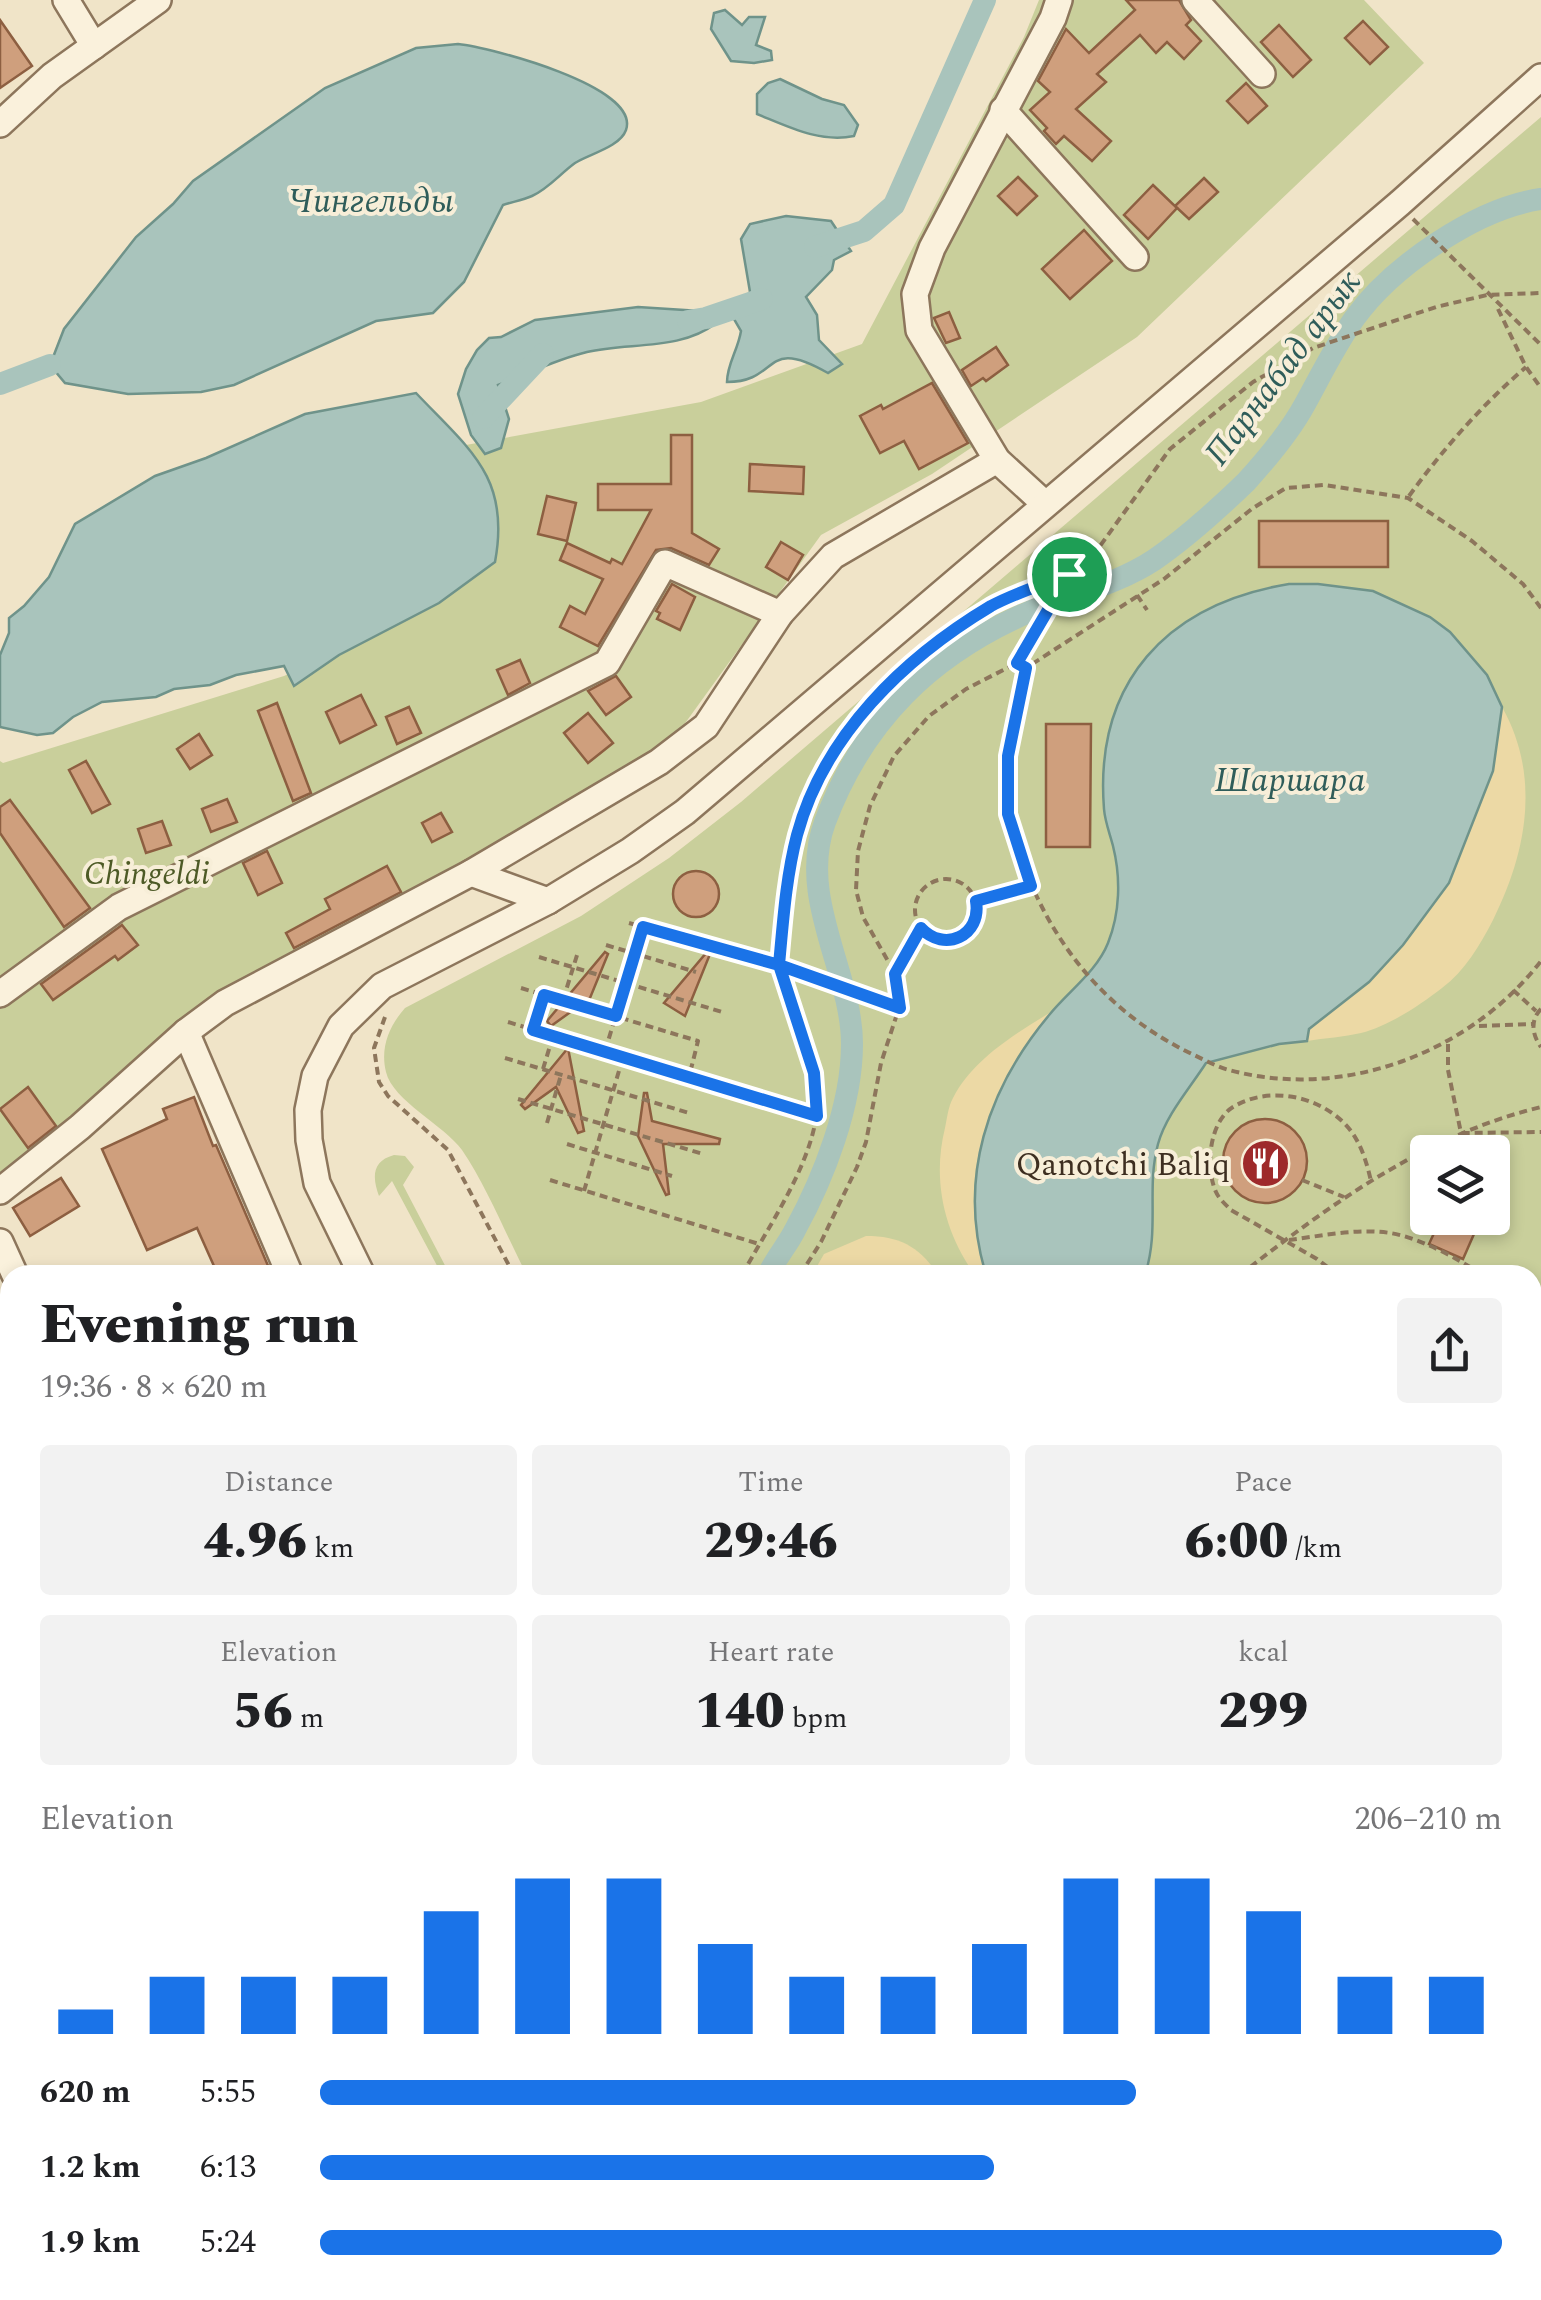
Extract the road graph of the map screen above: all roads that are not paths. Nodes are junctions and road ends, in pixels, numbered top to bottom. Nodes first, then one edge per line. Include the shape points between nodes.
1 (66, 0) edge
2 (158, 0) edge
3 (1059, 0) edge
4 (1195, 0) edge
5 (94, 46) junction
6 (1262, 74) dead end
7 (1541, 77) edge
8 (1002, 110) junction
9 (0, 124) edge
10 (1135, 257) dead end
11 (997, 460) junction
12 (1044, 504) junction
13 (780, 614) junction
14 (471, 873) junction
15 (548, 901) junction
16 (0, 994) edge
17 (186, 1032) junction
18 (0, 1191) edge
19 (0, 1242) edge
20 (10, 1265) edge
21 (286, 1265) edge
22 (357, 1265) edge

1 - 5 street
2 - 5 street
3 - 8 street
4 - 6 street
5 - 9 street
7 - 12 street
8 - 10 street
8 - 11 street via 915,294 919,330
11 - 12 street
11 - 13 street via 834,556
12 - 15 street via 685,812
13 - 14 street via 706,726 658,762
13 - 16 street via 664,563 607,662 119,908
14 - 15 street
14 - 17 street via 226,1002
15 - 22 street via 382,986 341,1026 316,1076 308,1140 317,1183
17 - 18 street
17 - 21 street
19 - 20 street

